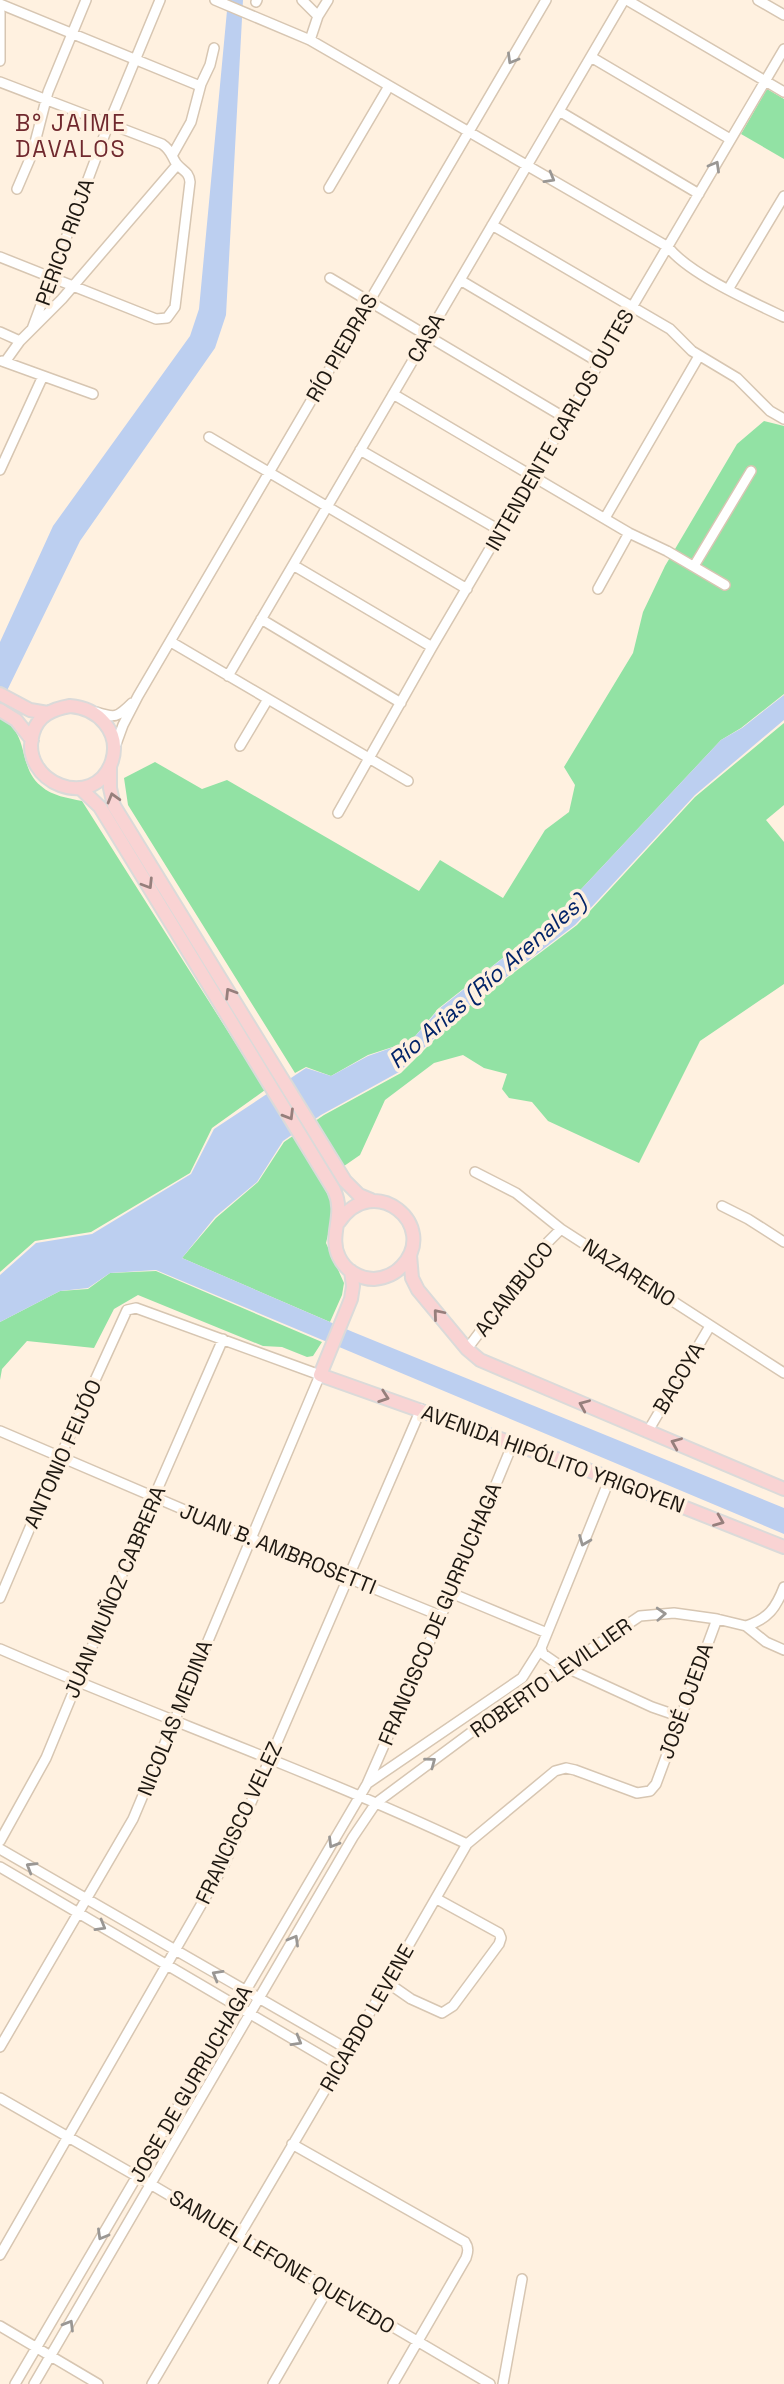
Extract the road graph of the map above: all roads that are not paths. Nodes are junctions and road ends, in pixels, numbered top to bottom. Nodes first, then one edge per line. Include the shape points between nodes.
1 (86, 0) edge
2 (160, 0) edge
3 (302, 0) edge
4 (328, 0) edge
5 (546, 0) edge
6 (625, 0) edge
7 (758, 0) edge
8 (219, 2) edge
9 (0, 4) edge
10 (0, 12) edge
11 (784, 15) edge
12 (318, 16) junction
13 (71, 34) junction
14 (310, 40) junction
15 (214, 48) dead end
16 (784, 49) edge
17 (590, 57) junction
18 (134, 59) junction
19 (0, 61) edge
20 (764, 80) junction
21 (0, 82) edge
22 (200, 86) junction
23 (389, 86) junction
24 (784, 92) edge
25 (46, 99) junction
26 (559, 111) junction
27 (109, 123) junction
28 (469, 133) junction
29 (730, 139) junction
30 (173, 154) junction
31 (177, 165) junction
32 (527, 165) junction
33 (329, 188) dead end
34 (17, 189) dead end
35 (699, 194) junction
36 (784, 196) edge
37 (492, 225) junction
38 (668, 247) junction
39 (0, 257) edge
40 (52, 277) junction
41 (330, 278) dead end
42 (460, 280) junction
43 (72, 285) junction
44 (729, 288) junction
45 (369, 302) junction
46 (632, 307) junction
47 (784, 317) edge
48 (32, 329) junction
49 (0, 332) edge
50 (427, 336) junction
51 (20, 341) junction
52 (699, 356) junction
53 (2, 362) edge
54 (600, 363) junction
55 (43, 376) junction
56 (93, 394) dead end
57 (393, 394) junction
58 (567, 419) junction
59 (784, 419) edge
60 (209, 437) dead end
61 (360, 450) junction
62 (0, 470) edge
63 (751, 471) dead end
64 (270, 474) junction
65 (534, 477) junction
66 (326, 507) junction
67 (605, 518) junction
68 (501, 531) junction
69 (629, 533) junction
70 (293, 565) junction
71 (694, 566) junction
72 (725, 585) dead end
73 (467, 589) junction
74 (598, 589) dead end
75 (261, 619) junction
76 (171, 642) junction
77 (432, 647) junction
78 (228, 676) junction
79 (0, 694) edge
80 (138, 696) junction
81 (268, 699) junction
82 (401, 703) junction
83 (9, 710) edge
84 (92, 711) junction
85 (48, 713) junction
86 (32, 740) junction
87 (240, 746) dead end
88 (114, 751) junction
89 (369, 758) junction
90 (110, 767) junction
91 (408, 781) dead end
92 (80, 789) junction
93 (338, 813) dead end
94 (260, 1054) junction
95 (475, 1172) dead end
96 (372, 1200) junction
97 (722, 1206) dead end
98 (339, 1222) junction
99 (561, 1229) junction
100 (784, 1242) edge
101 (410, 1255) junction
102 (351, 1271) junction
103 (375, 1279) junction
104 (348, 1305) junction
105 (710, 1326) junction
106 (223, 1339) junction
107 (467, 1349) junction
108 (784, 1373) edge
109 (320, 1375) junction
110 (421, 1409) junction
111 (0, 1431) edge
112 (648, 1431) junction
113 (513, 1443) junction
114 (60, 1457) junction
115 (610, 1478) junction
116 (784, 1489) edge
117 (154, 1497) junction
118 (250, 1538) junction
119 (784, 1547) edge
120 (347, 1577) junction
121 (784, 1587) edge
122 (451, 1593) junction
123 (0, 1598) edge
124 (441, 1616) junction
125 (717, 1619) junction
126 (746, 1626) junction
127 (547, 1633) junction
128 (541, 1648) junction
129 (0, 1649) edge
130 (784, 1650) edge
131 (565, 1667) junction
132 (77, 1682) junction
133 (681, 1717) junction
134 (173, 1722) junction
135 (270, 1761) junction
136 (367, 1784) junction
137 (656, 1784) joint
138 (358, 1796) junction
139 (376, 1803) junction
140 (0, 1841) edge
141 (467, 1844) junction
142 (0, 1849) edge
143 (0, 1867) edge
144 (86, 1899) junction
145 (437, 1899) junction
146 (77, 1912) junction
147 (175, 1950) junction
148 (167, 1965) junction
149 (388, 1983) junction
150 (245, 1990) junction
151 (260, 1999) junction
152 (236, 2006) junction
153 (251, 2014) junction
154 (0, 2047) edge
155 (349, 2050) junction
156 (340, 2066) junction
157 (0, 2098) edge
158 (69, 2137) junction
159 (292, 2144) junction
160 (137, 2176) junction
161 (152, 2185) junction
162 (239, 2236) junction
163 (0, 2255) edge
164 (522, 2279) dead end
165 (327, 2289) junction
166 (0, 2326) edge
167 (418, 2342) junction
168 (36, 2347) junction
169 (51, 2356) junction
170 (15, 2384) edge
171 (34, 2384) edge
172 (98, 2384) edge
173 (152, 2384) edge
174 (273, 2384) edge
175 (393, 2384) edge
176 (490, 2384) edge
177 (503, 2384) edge

1 - 13 street
2 - 18 street, PERICO RIOJA
3 - 12 street
4 - 12 street
5 -> 28 street, RÍO PIEDRAS
6 - 17 street, CASA
6 - 20 street
7 - 11 street
8 - 14 street
9 - 13 street
10 - 19 street
12 - 14 street
13 - 18 street
13 - 25 street
14 - 23 street
15 - 22 street
16 - 20 street, INTENDENTE CARLOS OUTES
17 - 26 street, CASA
17 - 29 street
18 - 22 street
18 - 27 street, PERICO RIOJA
20 - 24 street
20 - 29 street, INTENDENTE CARLOS OUTES
21 - 25 street
22 - 30 street via 191,122
23 - 28 street
23 - 33 street
25 - 27 street
25 - 34 street via 32,154
26 - 32 street, CASA
26 - 35 street
27 - 30 street via 162,144
27 - 40 street, PERICO RIOJA
28 - 32 street
28 - 45 street, RÍO PIEDRAS
35 -> 29 street, INTENDENTE CARLOS OUTES
30 - 31 street
31 - 43 street
31 - 43 street via 187,172 190,190 171,314 162,319
32 - 37 street, CASA
32 -> 38 street
35 - 38 street, INTENDENTE CARLOS OUTES
36 - 44 street
37 - 42 street, CASA
37 - 46 street
38 - 44 street via 676,257
38 - 46 street, INTENDENTE CARLOS OUTES
39 - 40 street
40 - 43 street
40 - 48 street, PERICO RIOJA
41 - 45 street
42 - 50 street, CASA
42 - 54 street
43 - 48 street
44 - 47 street
45 - 50 street
45 - 64 street, RÍO PIEDRAS
46 - 52 street via 670,329
46 - 54 street, INTENDENTE CARLOS OUTES
48 - 51 street
49 - 51 street
50 - 57 street, CASA
50 - 58 street
51 - 53 street
52 - 59 street via 737,378
52 - 67 street
53 - 55 street
54 - 58 street, INTENDENTE CARLOS OUTES
55 - 56 street
55 - 62 street
57 - 61 street, CASA
57 - 65 street
58 - 65 street, INTENDENTE CARLOS OUTES
60 - 64 street
61 - 66 street, CASA
61 - 68 street
63 - 71 street
64 - 66 street
64 - 76 street, RÍO PIEDRAS
65 - 67 street
65 - 68 street, INTENDENTE CARLOS OUTES
66 - 70 street, CASA
66 - 73 street
67 - 69 street
68 - 73 street, INTENDENTE CARLOS OUTES
69 - 71 street
69 - 74 street
70 - 75 street, CASA
70 - 77 street
71 - 72 street
73 - 77 street, INTENDENTE CARLOS OUTES
75 - 78 street, CASA
75 - 82 street
76 - 78 street
76 - 80 street, RÍO PIEDRAS
77 - 82 street, INTENDENTE CARLOS OUTES
78 - 81 street
79 - 83 main road
80 - 84 street via 113,717
80 - 88 street, RÍO PIEDRAS
81 - 87 street
81 - 89 street
82 - 89 street, INTENDENTE CARLOS OUTES
83 - 85 main road
83 - 86 main road
84 - 85 main road via 70,706
84 - 88 main road via 109,727
85 - 86 main road via 37,724
86 - 92 main road via 32,758 44,776
88 - 90 main road
89 - 91 street
89 - 93 street, INTENDENTE CARLOS OUTES
90 - 92 main road via 96,783
94 -> 90 main road via 114,806
92 -> 94 main road via 100,807
94 - 96 main road via 345,1181
94 -> 98 main road via 334,1190
95 - 99 street, NAZARENO via 516,1193
96 - 98 main road via 352,1207
96 - 101 main road via 402,1212 412,1232
97 - 100 street
98 - 102 main road via 336,1249
99 - 105 street, NAZARENO
99 - 107 street, ACAMBUCO
101 - 103 main road via 392,1274
107 -> 101 main road via 414,1284
102 - 103 main road
102 - 104 main road
103 - 104 main road
104 - 109 main road
105 - 108 street, NAZARENO
105 - 112 street, BACOYA
106 - 109 street
106 - 114 street, ANTONIO FEIJÓO via 136,1308 127,1310
106 - 117 street, JUAN MUÑOZ CABRERA
112 -> 107 main road via 491,1366
109 -> 110 main road, AVENIDA HIPÓLITO YRIGOYEN
109 - 118 street, NICOLAS MEDINA
110 - 113 main road, AVENIDA HIPÓLITO YRIGOYEN
110 - 120 street, FRANCISCO VELEZ
111 - 114 street, JUAN B. AMBROSETTI
116 -> 112 main road
113 - 115 main road, AVENIDA HIPÓLITO YRIGOYEN
113 - 122 street, FRANCISCO DE GURRUCHAGA
114 - 117 street, JUAN B. AMBROSETTI
114 - 123 street, ANTONIO FEIJÓO
115 -> 119 main road, AVENIDA HIPÓLITO YRIGOYEN
115 -> 127 street
117 - 118 street, JUAN B. AMBROSETTI
117 - 132 street, JUAN MUÑOZ CABRERA
118 - 120 street, JUAN B. AMBROSETTI
118 - 134 street, NICOLAS MEDINA
120 - 124 street, JUAN B. AMBROSETTI
120 - 135 street, FRANCISCO VELEZ
121 - 126 street via 768,1616
122 - 124 street, FRANCISCO DE GURRUCHAGA
122 - 127 street
124 - 136 street, FRANCISCO DE GURRUCHAGA
125 - 126 street, ROBERTO LEVILLIER
131 -> 125 street, ROBERTO LEVILLIER via 640,1616 674,1613
125 - 133 street, JOSÉ OJEDA
126 - 130 street
127 - 128 street
128 - 131 street via 549,1659
128 - 136 street, ROBERTO LEVILLIER via 522,1678
129 - 132 street
131 - 133 street
139 -> 131 street, ROBERTO LEVILLIER
132 - 134 street
132 - 140 street, JUAN MUÑOZ CABRERA via 43,1765
133 - 137 street, JOSÉ OJEDA
134 - 135 street
134 - 144 street, NICOLAS MEDINA via 133,1819
135 - 138 street
135 - 147 street, FRANCISCO VELEZ via 224,1865
136 - 138 street, JOSE DE GURRUCHAGA
137 - 141 street, RICARDO LEVENE via 650,1791 637,1793 575,1770 555,1771
138 - 139 street
138 -> 150 street, JOSE DE GURRUCHAGA
139 - 141 street
151 -> 139 street, JOSE DE GURRUCHAGA
141 - 145 street, RICARDO LEVENE
144 -> 142 street
143 - 146 street
144 - 146 street, NICOLAS MEDINA
144 - 147 street
145 - 149 street, RICARDO LEVENE
145 - 149 street via 499,1933 499,1944 453,2006 442,2013
146 -> 148 street
146 - 154 street, NICOLAS MEDINA
147 - 148 street, FRANCISCO VELEZ
150 -> 147 street
148 - 152 street
148 - 158 street, FRANCISCO VELEZ
149 - 155 street, RICARDO LEVENE
150 - 151 street
150 - 152 street, JOSE DE GURRUCHAGA
151 - 153 street, JOSE DE GURRUCHAGA
151 - 155 street
152 - 153 street
152 - 160 street, JOSE DE GURRUCHAGA
153 -> 156 street
153 - 161 street, JOSE DE GURRUCHAGA
155 - 156 street, RICARDO LEVENE
156 - 159 street, RICARDO LEVENE
157 - 158 street, SAMUEL LEFONE QUEVEDO
158 - 160 street, SAMUEL LEFONE QUEVEDO
158 - 163 street, FRANCISCO VELEZ
159 - 162 street, RICARDO LEVENE
159 - 167 street via 466,2242 469,2251
160 - 161 street, SAMUEL LEFONE QUEVEDO
160 -> 168 street, JOSE DE GURRUCHAGA
161 - 162 street, SAMUEL LEFONE QUEVEDO
169 -> 161 street, JOSE DE GURRUCHAGA
162 - 165 street, SAMUEL LEFONE QUEVEDO
162 - 173 street, RICARDO LEVENE
164 - 177 street
165 - 167 street, SAMUEL LEFONE QUEVEDO
165 - 174 street
166 - 168 street
167 - 175 street
167 - 176 street, SAMUEL LEFONE QUEVEDO
168 - 169 street
168 - 170 street, JOSE DE GURRUCHAGA
169 - 171 street, JOSE DE GURRUCHAGA
169 - 172 street

